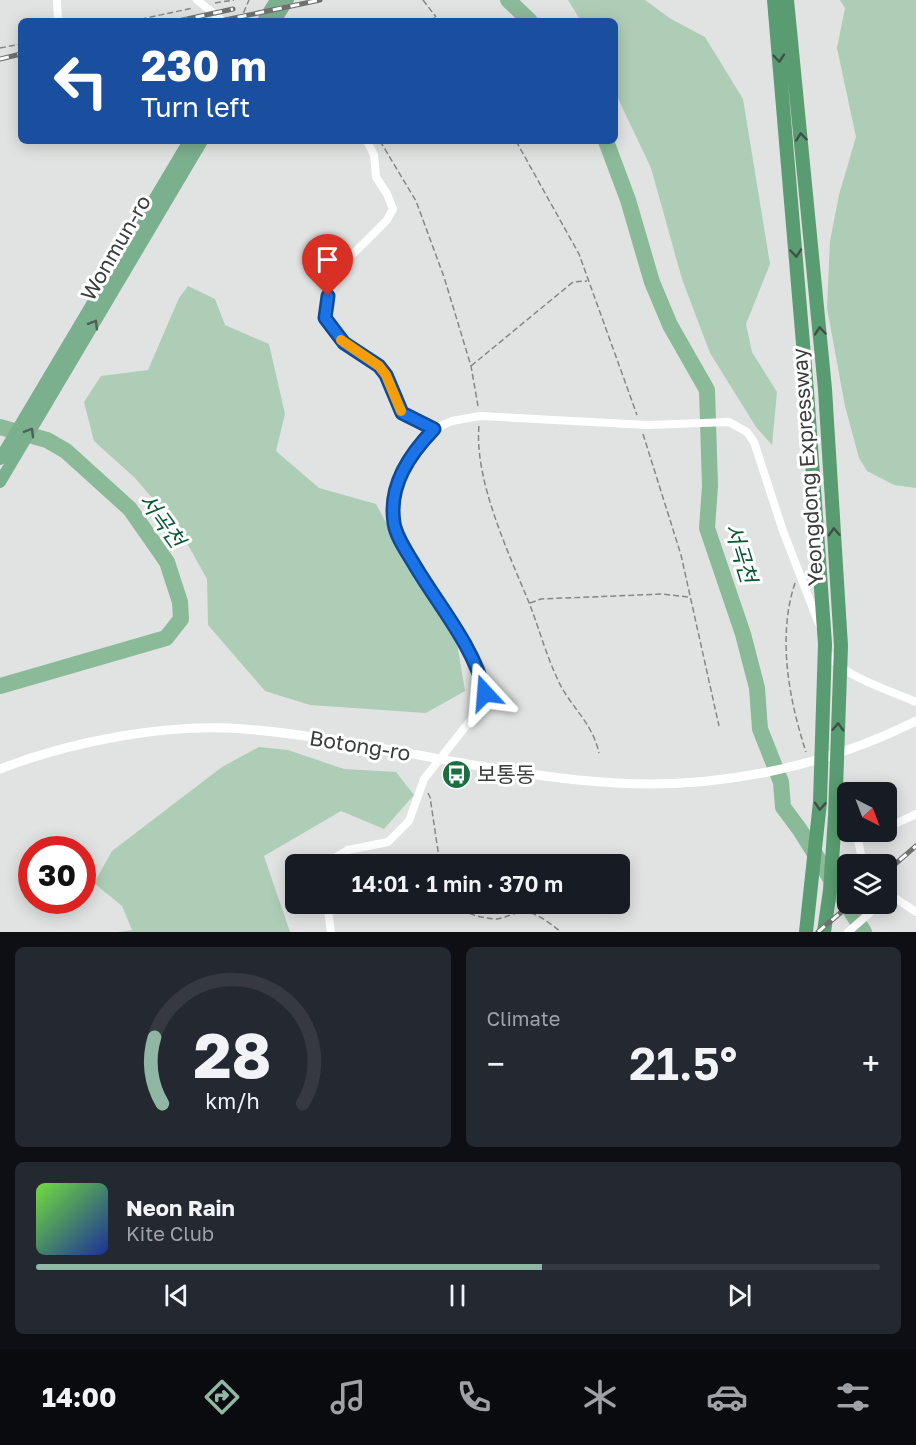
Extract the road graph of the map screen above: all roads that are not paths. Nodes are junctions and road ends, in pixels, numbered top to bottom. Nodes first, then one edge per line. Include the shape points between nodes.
1 (57, 0) edge
2 (276, 0) edge
3 (288, 0) edge
4 (777, 1) edge
5 (199, 3) edge
6 (58, 18) edge
7 (219, 18) edge
8 (265, 18) edge
9 (277, 18) edge
10 (187, 144) edge
11 (200, 144) edge
12 (368, 144) edge
13 (59, 371) junction
14 (434, 429) junction
15 (0, 459) edge
16 (0, 482) edge
17 (916, 702) edge
18 (916, 721) edge
19 (0, 769) edge
20 (916, 814) edge
21 (897, 823) edge
22 (341, 854) edge
23 (897, 904) edge
24 (916, 912) edge
25 (329, 914) edge
26 (868, 914) edge
27 (331, 932) edge
28 (806, 932) edge
29 (824, 932) edge
30 (848, 932) edge

1 - 6 street
2 - 8 highway
3 - 9 highway
4 -> 28 highway, Yeongdong Expressway via 825,644 820,802
29 -> 4 highway, Yeongdong Expressway via 835,817 841,646 825,389
5 - 7 street
10 - 13 highway, Wonmun-ro
13 -> 11 highway, Wonmun-ro
12 - 14 street via 376,177 393,209 350,257 328,296 325,318 344,343 379,366 402,413
13 - 15 highway
16 -> 13 highway
14 - 17 street via 480,416 644,424 729,422 747,432 754,442 830,658 855,677
14 - 22 street via 400,474 394,524 430,591 470,652 485,695 471,722 423,782 409,821 388,842
18 - 19 street, Botong-ro via 866,744 789,767 722,779 656,784 579,780 284,734 216,728 96,741 40,754
20 - 21 street
23 - 24 street
25 - 27 street
26 - 30 street

